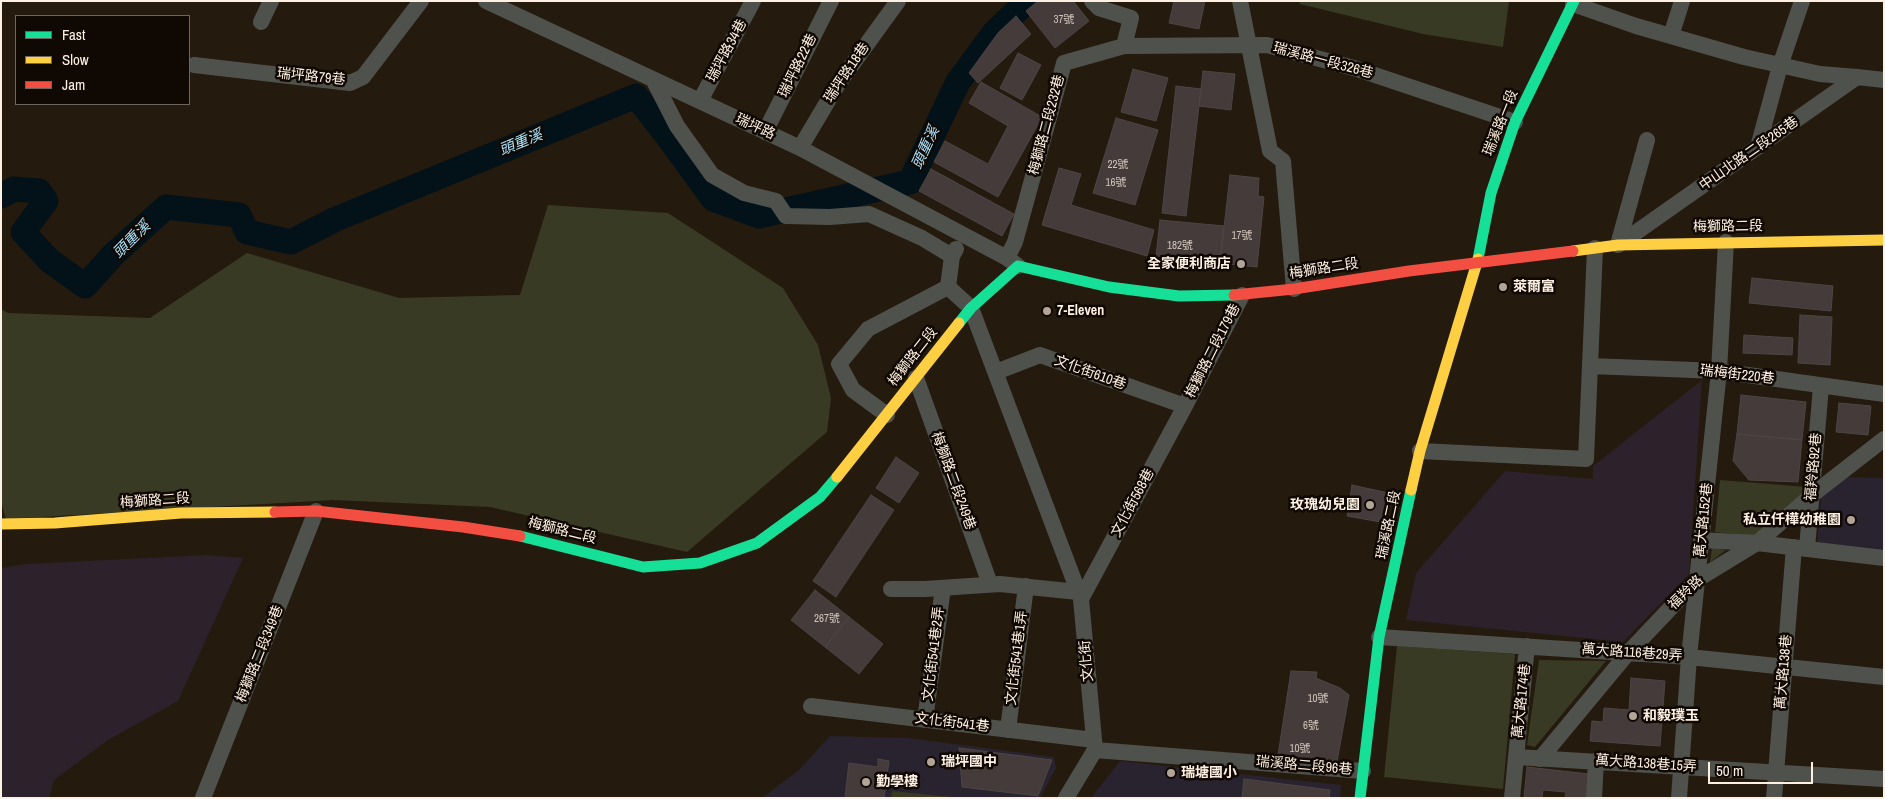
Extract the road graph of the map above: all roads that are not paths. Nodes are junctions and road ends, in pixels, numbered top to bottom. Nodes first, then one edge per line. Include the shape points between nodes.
1 (271, 1) edge
2 (421, 1) edge
3 (753, 1) edge
4 (831, 1) edge
5 (898, 1) edge
6 (1092, 1) edge
7 (1240, 1) edge
8 (1682, 1) edge
9 (1802, 1) edge
10 (492, 2) edge
11 (1574, 3) edge
12 (261, 22) dead end
13 (1671, 36) junction
14 (1250, 45) junction
15 (1124, 46) junction
16 (194, 64) dead end
17 (1780, 66) junction
18 (1856, 77) junction
19 (653, 79) junction
20 (1884, 80) edge
21 (700, 102) junction
22 (1515, 122) junction
23 (765, 132) junction
24 (1648, 140) dead end
25 (1758, 147) junction
26 (800, 148) junction
27 (964, 235) junction
28 (1884, 240) edge
29 (1726, 242) junction
30 (1618, 245) junction
31 (1595, 248) junction
32 (952, 256) junction
33 (1012, 262) junction
34 (1477, 264) junction
35 (948, 288) junction
36 (1294, 289) junction
37 (1242, 295) junction
38 (971, 308) junction
39 (1590, 366) junction
40 (1719, 371) junction
41 (996, 372) junction
42 (916, 378) junction
43 (1821, 386) junction
44 (1884, 394) edge
45 (1185, 406) junction
46 (886, 415) junction
47 (1884, 439) edge
48 (1420, 451) junction
49 (1812, 495) junction
50 (316, 511) junction
51 (1, 524) edge
52 (1702, 540) junction
53 (1757, 543) junction
54 (1801, 548) junction
55 (1884, 558) edge
56 (1698, 579) junction
57 (990, 584) junction
58 (1026, 586) junction
59 (943, 588) junction
60 (891, 589) dead end
61 (1079, 595) junction
62 (1379, 637) junction
63 (1527, 646) junction
64 (1628, 653) junction
65 (1689, 657) junction
66 (1785, 666) junction
67 (1884, 677) edge
68 (811, 706) dead end
69 (925, 720) junction
70 (1008, 730) junction
71 (1094, 745) junction
72 (1516, 757) junction
73 (1540, 758) junction
74 (1596, 761) junction
75 (1680, 766) junction
76 (1364, 771) junction
77 (1775, 773) junction
78 (1884, 780) edge
79 (203, 798) edge
80 (1066, 798) edge
81 (1360, 798) edge
82 (1512, 798) edge
83 (1594, 798) edge
84 (1679, 798) edge
85 (1774, 798) edge

1 - 12 street
2 - 16 street, 瑞坪路79巷 via 363,77 350,83
3 - 21 street, 瑞坪路34巷
4 - 23 street, 瑞坪路22巷
5 - 26 street, 瑞坪路18巷 via 838,84
6 - 15 street via 1099,8 1131,18
7 - 14 street
8 - 13 street
9 - 17 street
10 - 19 street, 瑞坪路
11 - 13 street
11 - 22 street, 瑞溪路一段
13 - 17 street
14 - 15 street, 瑞溪路一段326巷
14 - 22 street, 瑞溪路一段326巷 via 1267,46 1354,68
14 - 36 street via 1270,152 1283,161
15 - 33 street, 梅獅路二段232巷 via 1064,63
17 - 18 street
17 - 25 street
18 - 20 street
18 - 25 street, 中山北路二段265巷
19 - 21 street, 瑞坪路
19 - 32 street via 676,126 712,175 744,193 776,201 786,216 869,214 922,238
21 - 23 street, 瑞坪路
22 - 34 street, 瑞溪路一段 via 1490,193
23 - 26 street, 瑞坪路
24 - 30 street
25 - 30 street, 中山北路二段265巷
26 - 27 street, 瑞坪路
27 - 32 street
27 - 33 street, 瑞坪路
28 - 29 street, 梅獅路二段
29 - 30 street, 梅獅路二段
29 - 40 street, 萬大路152巷
30 - 31 street, 梅獅路二段
31 - 34 street, 梅獅路二段
31 - 39 street
32 - 35 street
33 - 37 street, 梅獅路二段 via 1109,287 1179,296
33 - 38 street, 梅獅路二段
34 - 36 street, 梅獅路二段
34 - 48 street, 瑞溪路二段
35 - 38 street
35 - 46 street via 868,329 839,364 853,390
36 - 37 street, 梅獅路二段
37 - 45 street, 梅獅路二段179巷
38 - 41 street, 文化街
38 - 42 street, 梅獅路二段
39 - 40 street, 瑞梅街220巷
39 - 48 street via 1586,459
40 - 43 street, 瑞梅街220巷
40 - 52 street, 萬大路152巷
41 - 45 street, 文化街610巷 via 1040,355
41 - 61 street, 文化街
42 - 46 street, 梅獅路二段
42 - 57 street, 梅獅路二段249巷
43 - 44 street, 瑞梅街220巷
43 - 49 street, 福羚路92巷
45 - 61 street, 文化街568巷
46 - 50 street, 梅獅路二段 via 820,497 757,542 700,562 643,567 516,535 463,526
47 - 49 street, 福羚路
48 - 62 street, 瑞溪路二段
49 - 53 street, 福羚路
49 - 54 street, 福羚路92巷
50 - 51 street, 梅獅路二段 via 181,513
50 - 79 street, 梅獅路二段349巷
52 - 53 street
52 - 56 street, 萬大路152巷
53 - 54 street
53 - 56 street, 福羚路
54 - 55 street
54 - 66 street, 萬大路138巷
56 - 64 street, 福羚路
56 - 65 street, 萬大路152巷
57 - 58 street
57 - 59 street
58 - 61 street
58 - 70 street, 文化街541巷1弄
59 - 60 street
59 - 69 street, 文化街541巷2弄
61 - 71 street, 文化街
62 - 63 street, 萬大路116巷29弄
62 - 76 street, 瑞溪路二段
63 - 64 street, 萬大路116巷29弄
63 - 72 street, 萬大路174巷
64 - 65 street, 萬大路116巷29弄
64 - 73 street, 福羚路
65 - 66 street, 萬大路116巷29弄
65 - 75 street, 萬大路152巷
66 - 67 street, 萬大路116巷29弄
66 - 77 street, 萬大路138巷
68 - 69 street, 文化街541巷
69 - 70 street, 文化街541巷
70 - 71 street, 文化街541巷
71 - 76 street, 瑞溪路二段96巷
71 - 80 street
72 - 73 street, 萬大路138巷15弄
72 - 82 street, 萬大路174巷
73 - 74 street, 萬大路138巷15弄
74 - 75 street, 萬大路138巷15弄
74 - 83 street
75 - 77 street, 萬大路138巷15弄
75 - 84 street, 萬大路152巷
76 - 81 street, 瑞溪路二段
77 - 78 street, 萬大路138巷15弄
77 - 85 street, 萬大路138巷

